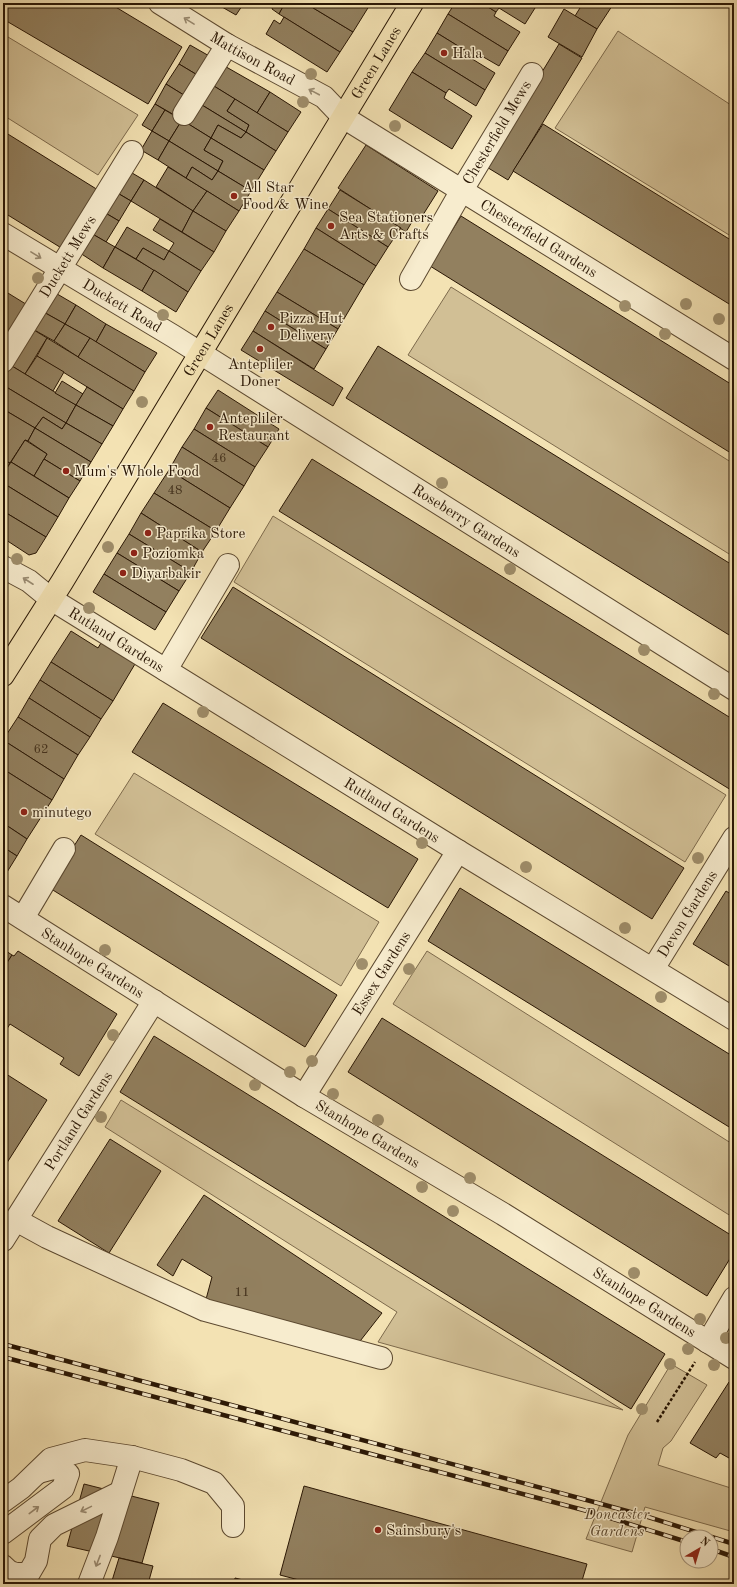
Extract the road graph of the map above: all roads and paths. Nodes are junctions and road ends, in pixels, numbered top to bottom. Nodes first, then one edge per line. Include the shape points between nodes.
1 (160, 3) edge
2 (412, 3) edge
3 (227, 45) junction
4 (532, 74) dead end
5 (184, 114) dead end
6 (343, 117) junction
7 (132, 152) dead end
8 (462, 190) junction
9 (3, 234) edge
10 (60, 269) junction
11 (410, 279) dead end
12 (199, 354) junction
13 (734, 359) edge
14 (3, 361) edge
15 (228, 565) dead end
16 (3, 567) edge
17 (51, 599) junction
18 (166, 670) junction
19 (3, 675) edge
20 (734, 689) edge
21 (734, 838) edge
22 (64, 848) dead end
23 (458, 851) junction
24 (3, 906) edge
25 (23, 918) junction
26 (653, 969) junction
27 (154, 1001) junction
28 (734, 1019) edge
29 (304, 1096) junction
30 (16, 1220) junction
31 (3, 1240) edge
32 (734, 1298) edge
33 (708, 1342) junction
34 (381, 1358) dead end
35 (734, 1358) edge
36 (657, 1422) dead end
37 (132, 1457) junction
38 (44, 1466) junction
39 (121, 1492) junction
40 (3, 1501) edge
41 (233, 1526) dead end
42 (3, 1533) edge
43 (3, 1566) edge
44 (89, 1584) edge

3 -> 1 street, Mattison Road
2 - 6 main road, Green Lanes
3 - 5 street
6 -> 3 street, Mattison Road via 324,97
4 - 8 street, Chesterfield Mews
6 - 8 street, Chesterfield Gardens
6 - 12 main road, Green Lanes
7 - 10 street, Duckett Mews
8 - 11 street, Chesterfield Mews
8 - 13 street, Chesterfield Gardens
9 -> 10 street, Duckett Road
10 - 12 street, Duckett Road
10 - 14 street, Duckett Mews
12 - 17 main road, Green Lanes
12 - 20 street, Roseberry Gardens
15 - 18 street
17 -> 16 street, Rutland Gardens via 28,581
17 - 18 street, Rutland Gardens
17 - 19 main road, Green Lanes
18 - 23 street, Rutland Gardens
21 - 26 street, Devon Gardens
22 - 25 street
23 - 26 street, Rutland Gardens
23 - 29 street, Essex Gardens
24 - 25 street, Stanhope Gardens
25 - 27 street, Stanhope Gardens
26 - 28 street, Rutland Gardens
27 - 29 street, Stanhope Gardens
27 - 30 street, Portland Gardens
29 - 33 street, Stanhope Gardens via 503,1214
30 - 31 street, Portland Gardens
30 - 34 street via 47,1237 205,1310
32 - 33 street
33 - 35 street, Stanhope Gardens
33 - 36 path
37 - 38 street via 85,1450
37 - 39 street
37 - 41 street via 181,1470 214,1483 233,1506
38 - 40 street
42 -> 38 street via 63,1488 68,1474 63,1468
39 -> 43 street via 54,1525 40,1539 36,1561 28,1573 18,1575 7,1571
39 -> 44 street via 108,1537

